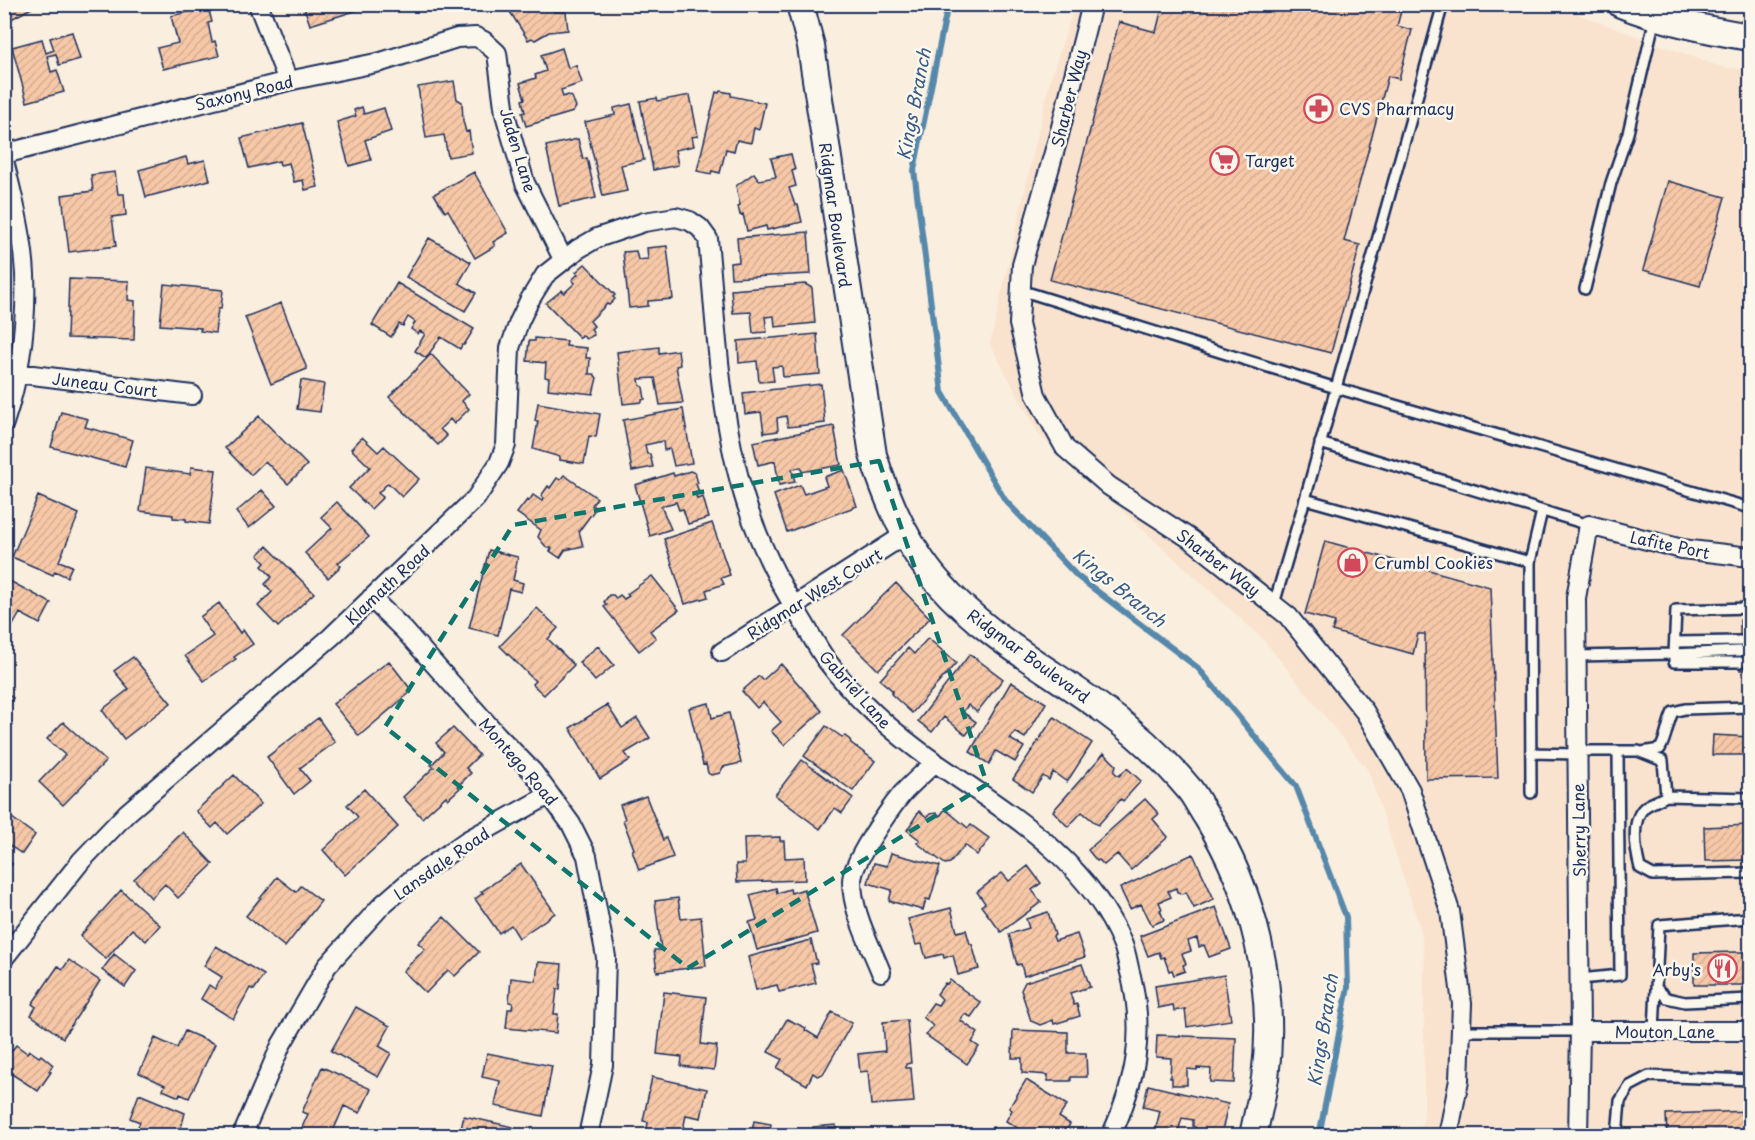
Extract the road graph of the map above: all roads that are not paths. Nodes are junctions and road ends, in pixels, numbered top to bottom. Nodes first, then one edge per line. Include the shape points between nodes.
1 (258, 4) edge
2 (800, 4) edge
3 (1092, 4) edge
4 (1444, 4) edge
5 (1621, 4) edge
6 (1655, 18) junction
7 (1750, 37) edge
8 (484, 41) joint
9 (288, 81) junction
10 (4, 154) edge
11 (4, 161) edge
12 (700, 228) joint
13 (562, 260) junction
14 (1585, 289) dead end
15 (1020, 290) junction
16 (17, 373) junction
17 (1336, 388) junction
18 (192, 395) dead end
19 (4, 423) edge
20 (1320, 443) junction
21 (1305, 499) junction
22 (1750, 508) edge
23 (1542, 511) junction
24 (1589, 525) junction
25 (906, 534) junction
26 (1750, 557) edge
27 (1530, 562) junction
28 (371, 598) junction
29 (1274, 604) junction
30 (792, 606) junction
31 (1750, 608) edge
32 (1740, 641) dead end
33 (1675, 642) junction
34 (1740, 651) dead end
35 (722, 652) dead end
36 (1674, 654) junction
37 (1576, 656) junction
38 (1740, 662) dead end
39 (1750, 708) edge
40 (1618, 751) junction
41 (1641, 752) junction
42 (1531, 753) junction
43 (1577, 753) junction
44 (935, 762) junction
45 (1531, 794) dead end
46 (549, 795) junction
47 (1666, 796) junction
48 (1750, 798) edge
49 (1750, 873) edge
50 (1750, 918) edge
51 (4, 958) edge
52 (881, 972) dead end
53 (1580, 979) junction
54 (1656, 988) junction
55 (1750, 999) edge
56 (1461, 1031) junction
57 (1580, 1031) junction
58 (1654, 1031) junction
59 (1750, 1031) edge
60 (1750, 1080) edge
61 (242, 1136) edge
62 (588, 1136) edge
63 (1111, 1136) edge
64 (1252, 1136) edge
65 (1448, 1136) edge
66 (1578, 1136) edge
67 (1617, 1136) edge

1 - 9 street
2 - 25 street, Ridgmar Boulevard via 811,46 873,455 882,486
3 - 15 street, Sharber Way via 1022,265
4 - 17 lane
5 - 6 street
6 - 7 street
6 - 14 lane
8 - 9 street, Saxony Road via 476,37 456,38 381,62
8 - 13 street, Jaden Lane via 497,53 505,114 525,183
9 - 10 street, Saxony Road
11 - 16 street via 25,273 23,342
12 - 13 street, Klamath Road via 676,217 644,222 597,238
12 - 30 street, Gabriel Lane via 708,239 729,431 744,497
13 - 28 street, Klamath Road via 545,275 529,302 510,348 506,445 499,463 476,498
15 - 17 lane
15 - 29 street, Sharber Way via 1018,324 1036,395 1065,448 1109,486 1192,540
16 - 18 street, Juneau Court
16 - 19 street
17 - 20 lane
17 - 22 lane
20 - 21 lane
20 - 23 lane
21 - 27 lane
21 - 29 lane
23 - 24 lane
23 - 27 lane
24 - 26 street, Lafite Port via 1682,549
24 - 37 street, Sherry Lane via 1576,598
25 - 30 street, Ridgmar West Court
25 - 64 street, Ridgmar Boulevard via 939,584 979,622 1105,711 1154,751 1191,792 1221,839 1245,891 1262,958 1268,1018 1265,1078
27 - 42 lane
28 - 46 street, Montego Road via 533,772
28 - 51 street, Klamath Road via 127,813 81,861
29 - 56 street, Sharber Way via 1365,712 1410,790 1450,911 1462,1004
30 - 35 street, Ridgmar West Court
30 - 44 street, Gabriel Lane via 827,661 870,708
31 - 33 lane via 1676,610
32 - 33 lane
33 - 36 lane
34 - 36 lane
36 - 37 lane
36 - 38 lane via 1674,662
37 - 43 street, Sherry Lane
39 - 41 lane via 1673,712 1660,749
40 - 41 lane
40 - 43 lane
40 - 53 lane via 1620,975
41 - 47 lane via 1662,760
42 - 43 lane
42 - 45 lane
43 - 53 street, Sherry Lane
44 - 52 street via 903,794 874,835 852,880 857,911
44 - 63 street, Gabriel Lane via 1035,832 1072,866 1106,910 1124,947 1135,992 1139,1035 1133,1076
46 - 61 street, Lansdale Road via 468,840 382,904 327,966 281,1045
46 - 62 street, Montego Road via 571,824 587,856 606,957 603,1065
47 - 48 lane
47 - 49 lane via 1644,808 1637,822 1640,868 1653,875
50 - 54 lane via 1659,925
53 - 57 street, Sherry Lane
54 - 55 lane via 1667,998 1685,1002
54 - 58 lane
56 - 57 lane
56 - 65 street, Sharber Way via 1459,1080
57 - 58 street, Mouton Lane
57 - 66 street, Sherry Lane
58 - 59 street, Mouton Lane
60 - 67 lane via 1649,1076 1630,1086 1620,1101

